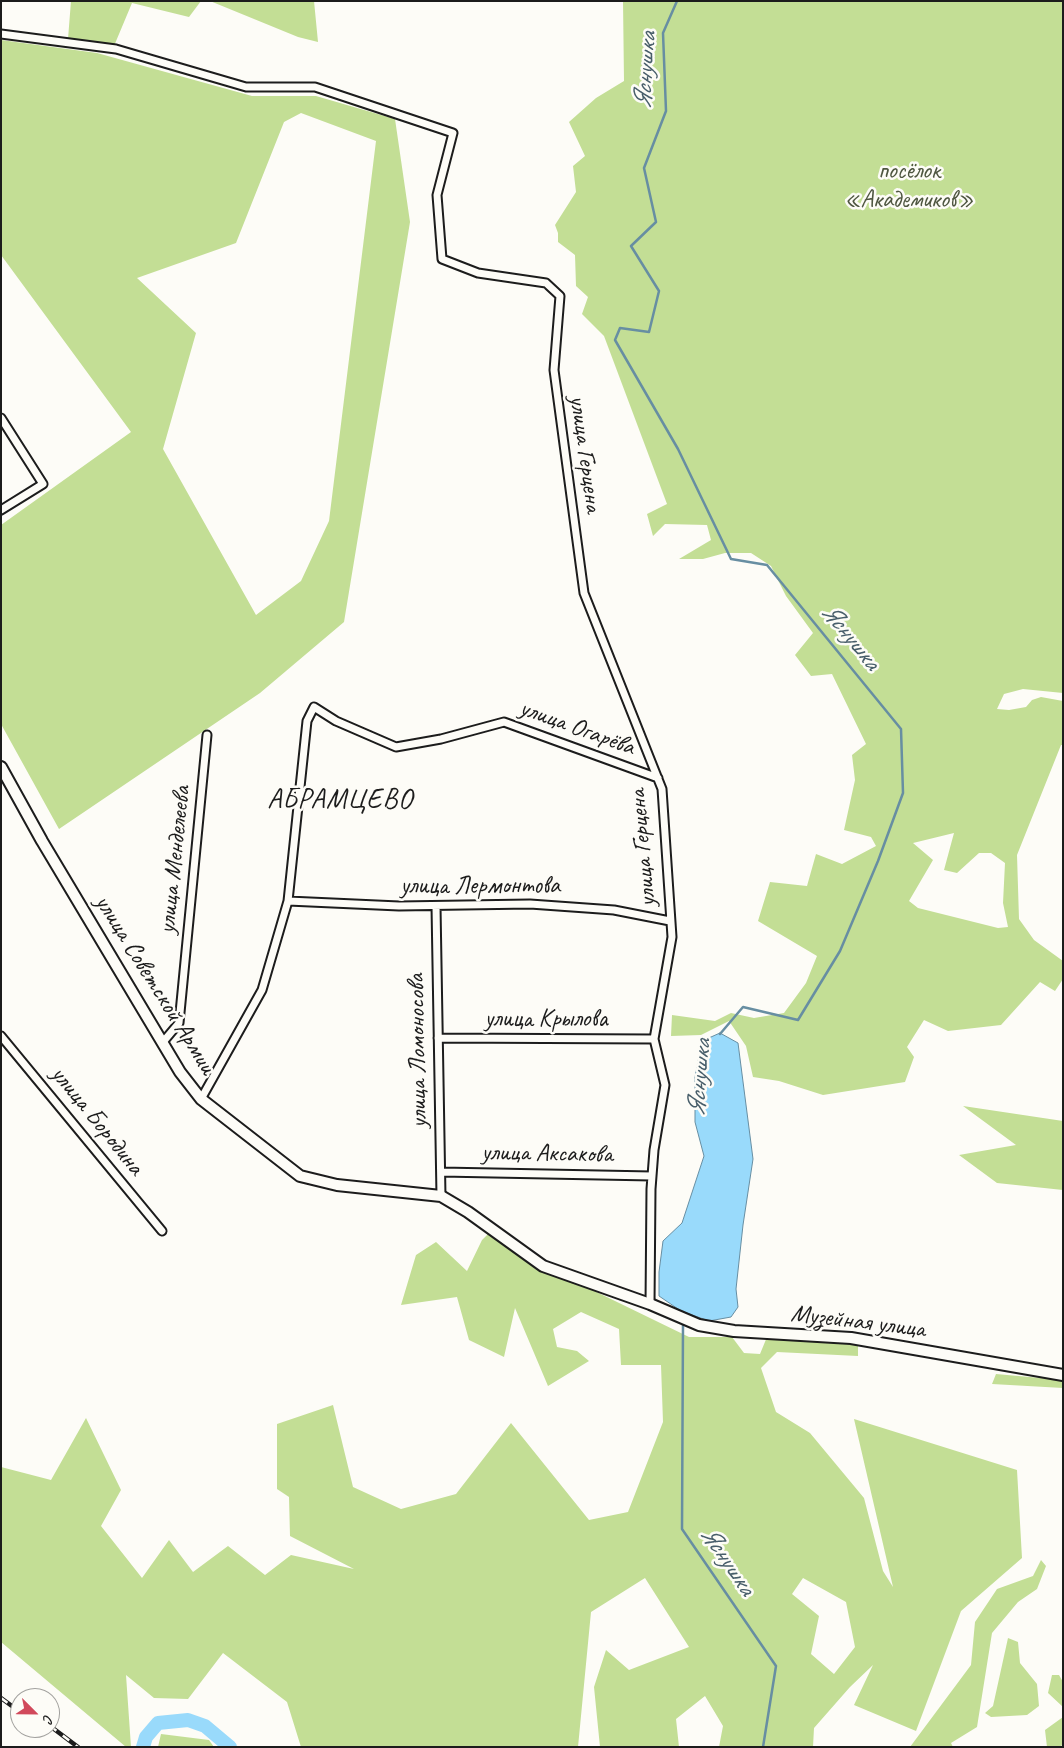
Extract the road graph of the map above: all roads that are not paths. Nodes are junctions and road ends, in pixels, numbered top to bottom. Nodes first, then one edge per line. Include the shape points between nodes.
1 (1, 34) edge
2 (1, 418) edge
3 (1, 510) edge
4 (207, 735) dead end
5 (1, 767) edge
6 (658, 778) junction
7 (288, 901) junction
8 (436, 906) junction
9 (670, 921) junction
10 (1, 1036) edge
11 (438, 1038) junction
12 (654, 1039) junction
13 (163, 1042) junction
14 (201, 1099) junction
15 (441, 1172) junction
16 (652, 1176) junction
17 (441, 1196) junction
18 (162, 1231) dead end
19 (650, 1304) junction
20 (1063, 1375) edge

1 - 6 street, улица Герцена via 116,49 246,87 315,87 453,133 437,195 442,259 478,273 546,283 560,296 554,370 584,593
2 - 3 street via 43,484
4 - 13 street, улица Менделеева via 179,1023
5 - 13 street, улица Советской Армии
6 - 7 street, улица Огарёва via 504,722 396,747 336,721 314,707 307,720
6 - 9 street, улица Герцена via 662,789
7 - 8 street, улица Лермонтова
7 - 14 street via 262,990
8 - 9 street, улица Лермонтова via 530,904 614,910
8 - 11 street, улица Ломоносова
9 - 12 street, улица Герцена via 672,937
10 - 18 street, улица Бородина
11 - 12 street, улица Крылова
11 - 15 street, улица Ломоносова
12 - 16 street, улица Герцена via 665,1085
13 - 14 street, улица Советской Армии
14 - 17 street, улица Советской Армии via 300,1176 337,1185
15 - 16 street, улица Аксакова
15 - 17 street, улица Ломоносова
16 - 19 street, улица Герцена
17 - 19 street, улица Советской Армии via 543,1266
19 - 20 street, Музейная улица via 699,1325 725,1330 851,1338

